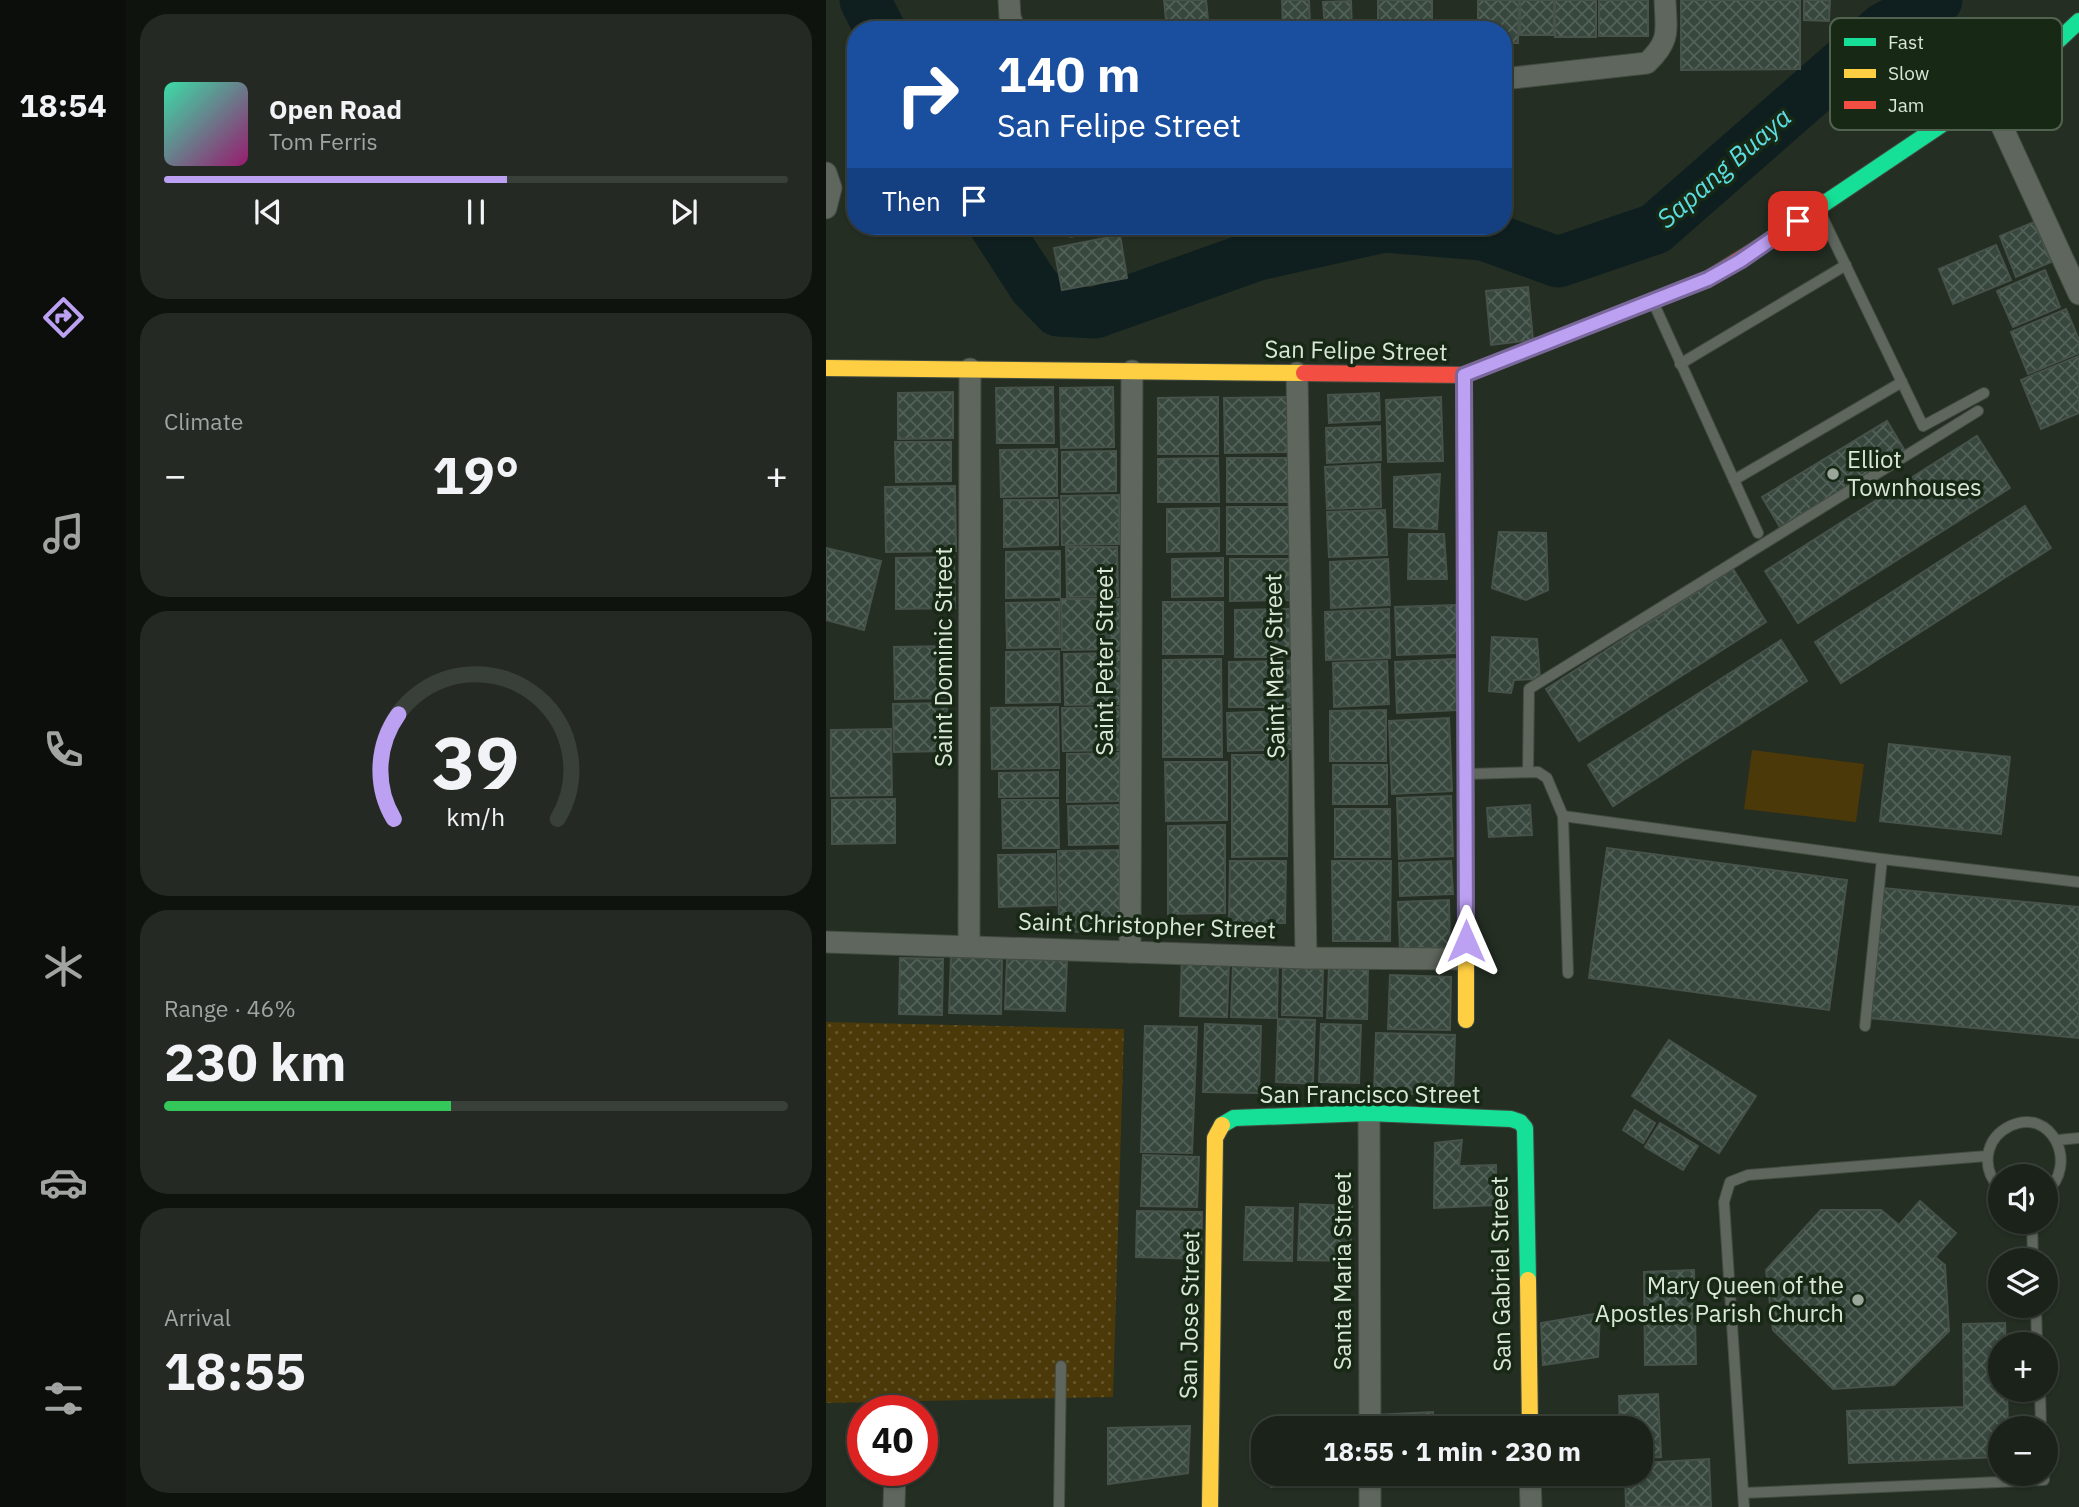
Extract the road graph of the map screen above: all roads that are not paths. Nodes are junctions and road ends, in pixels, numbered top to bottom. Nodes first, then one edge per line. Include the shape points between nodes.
1 (1009, 0) edge
2 (1665, 0) edge
3 (1012, 21) edge
4 (2079, 21) edge
5 (2062, 37) edge
6 (1512, 78) edge
7 (1933, 130) edge
8 (2004, 130) edge
9 (826, 173) edge
10 (1818, 207) junction
11 (826, 208) edge
12 (1846, 265) junction
13 (2079, 294) edge
14 (1653, 302) junction
15 (1680, 363) junction
16 (826, 368) edge
17 (970, 369) junction
18 (1132, 372) junction
19 (1297, 373) junction
20 (1464, 375) junction
21 (1902, 382) junction
22 (1984, 393) dead end
23 (1978, 411) dead end
24 (1734, 480) junction
25 (1758, 533) dead end
26 (1528, 772) junction
27 (1467, 774) junction
28 (1563, 816) junction
29 (1882, 859) junction
30 (2079, 882) edge
31 (826, 942) edge
32 (970, 946) junction
33 (1130, 952) junction
34 (1306, 958) junction
35 (1466, 959) junction
36 (1568, 972) dead end
37 (1466, 1020) dead end
38 (1865, 1026) dead end
39 (1369, 1113) junction
40 (1520, 1122) joint
41 (1222, 1125) joint
42 (2079, 1138) edge
43 (2058, 1140) junction
44 (1987, 1156) junction
45 (1988, 1170) edge
46 (2058, 1180) edge
47 (1061, 1366) dead end
48 (1370, 1416) edge
49 (1530, 1416) edge
50 (1988, 1482) edge
51 (895, 1486) edge
52 (1370, 1486) edge
53 (1530, 1486) edge
54 (1743, 1493) junction
55 (894, 1507) edge
56 (1059, 1507) edge
57 (1210, 1507) edge
58 (1370, 1507) edge
59 (1531, 1507) edge
60 (1744, 1507) edge

1 - 3 street
2 - 6 street via 1666,33 1661,50 1647,63
4 - 5 street, San Felipe Street
7 - 10 street, San Felipe Street
8 - 13 street
9 - 11 street via 831,188
10 - 12 lane
10 - 14 street, San Felipe Street via 1740,261
12 - 15 lane
12 - 21 lane
14 - 15 lane
14 - 20 street, San Felipe Street
15 - 24 lane
16 - 17 street, San Felipe Street
17 - 18 street, San Felipe Street
17 - 32 street, Saint Dominic Street
18 - 19 street, San Felipe Street
18 - 33 street, Saint Peter Street
19 - 20 street, San Felipe Street
19 - 34 street, Saint Mary Street
20 - 27 street
21 - 22 lane via 1923,425
21 - 24 lane
23 - 26 lane via 1529,689
24 - 25 lane
26 - 27 lane
26 - 28 lane via 1547,778
27 - 35 street
28 - 29 lane
28 - 36 lane
29 - 30 lane
29 - 38 lane
31 - 32 street, Saint Christopher Street
32 - 33 street, Saint Christopher Street
33 - 34 street, Saint Christopher Street
34 - 35 street, Saint Christopher Street
35 - 37 street
39 - 40 street, San Francisco Street
39 - 41 street, San Francisco Street via 1234,1118
39 - 48 street, Santa Maria Street
40 - 49 street, San Gabriel Street via 1525,1128
41 - 57 street, San Jose Street via 1215,1138
42 - 43 lane
43 - 44 lane via 2040,1125 2017,1123 1997,1135
43 - 46 lane via 2064,1165
44 - 45 lane
44 - 54 lane via 1748,1175 1730,1182 1724,1202
47 - 56 lane
50 - 54 lane
51 - 55 street
52 - 58 street
53 - 59 street
54 - 60 lane

